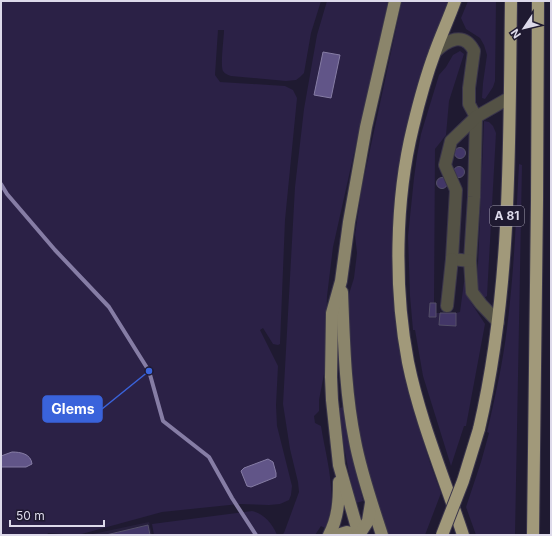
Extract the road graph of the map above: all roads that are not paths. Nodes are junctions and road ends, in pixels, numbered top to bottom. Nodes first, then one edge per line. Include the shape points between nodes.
1 (395, 1) edge
2 (455, 1) edge
3 (511, 1) edge
4 (538, 1) edge
5 (435, 52) junction
6 (509, 98) junction
7 (476, 117) junction
8 (452, 259) junction
9 (470, 261) junction
10 (341, 281) junction
11 (447, 306) dead end
12 (498, 322) junction
13 (339, 465) junction
14 (372, 501) junction
15 (329, 535) edge
16 (337, 535) edge
17 (359, 535) edge
18 (382, 535) edge
19 (442, 535) edge
20 (463, 535) edge
21 (533, 535) edge

1 - 10 main road via 366,127
2 - 5 highway
3 - 6 highway, A 81
4 - 21 highway
5 - 7 lane via 449,40 464,39 472,46 474,51 469,104
5 - 20 highway via 413,128 405,168 400,214 399,293 413,382 438,466
6 - 7 lane
6 - 12 highway, A 81 via 508,194
7 - 8 lane via 451,141 445,165 456,190
7 - 9 lane
8 - 9 lane
8 - 11 lane
9 - 12 lane via 472,292
10 - 13 main road via 332,313 331,332 332,400
10 - 14 main road via 351,418 362,472
12 - 19 highway, A 81, bridge via 479,428 463,481
13 - 15 main road via 339,501 334,526
13 - 17 main road
14 - 17 main road via 368,521
14 - 18 main road
16 - 17 main road via 347,532

